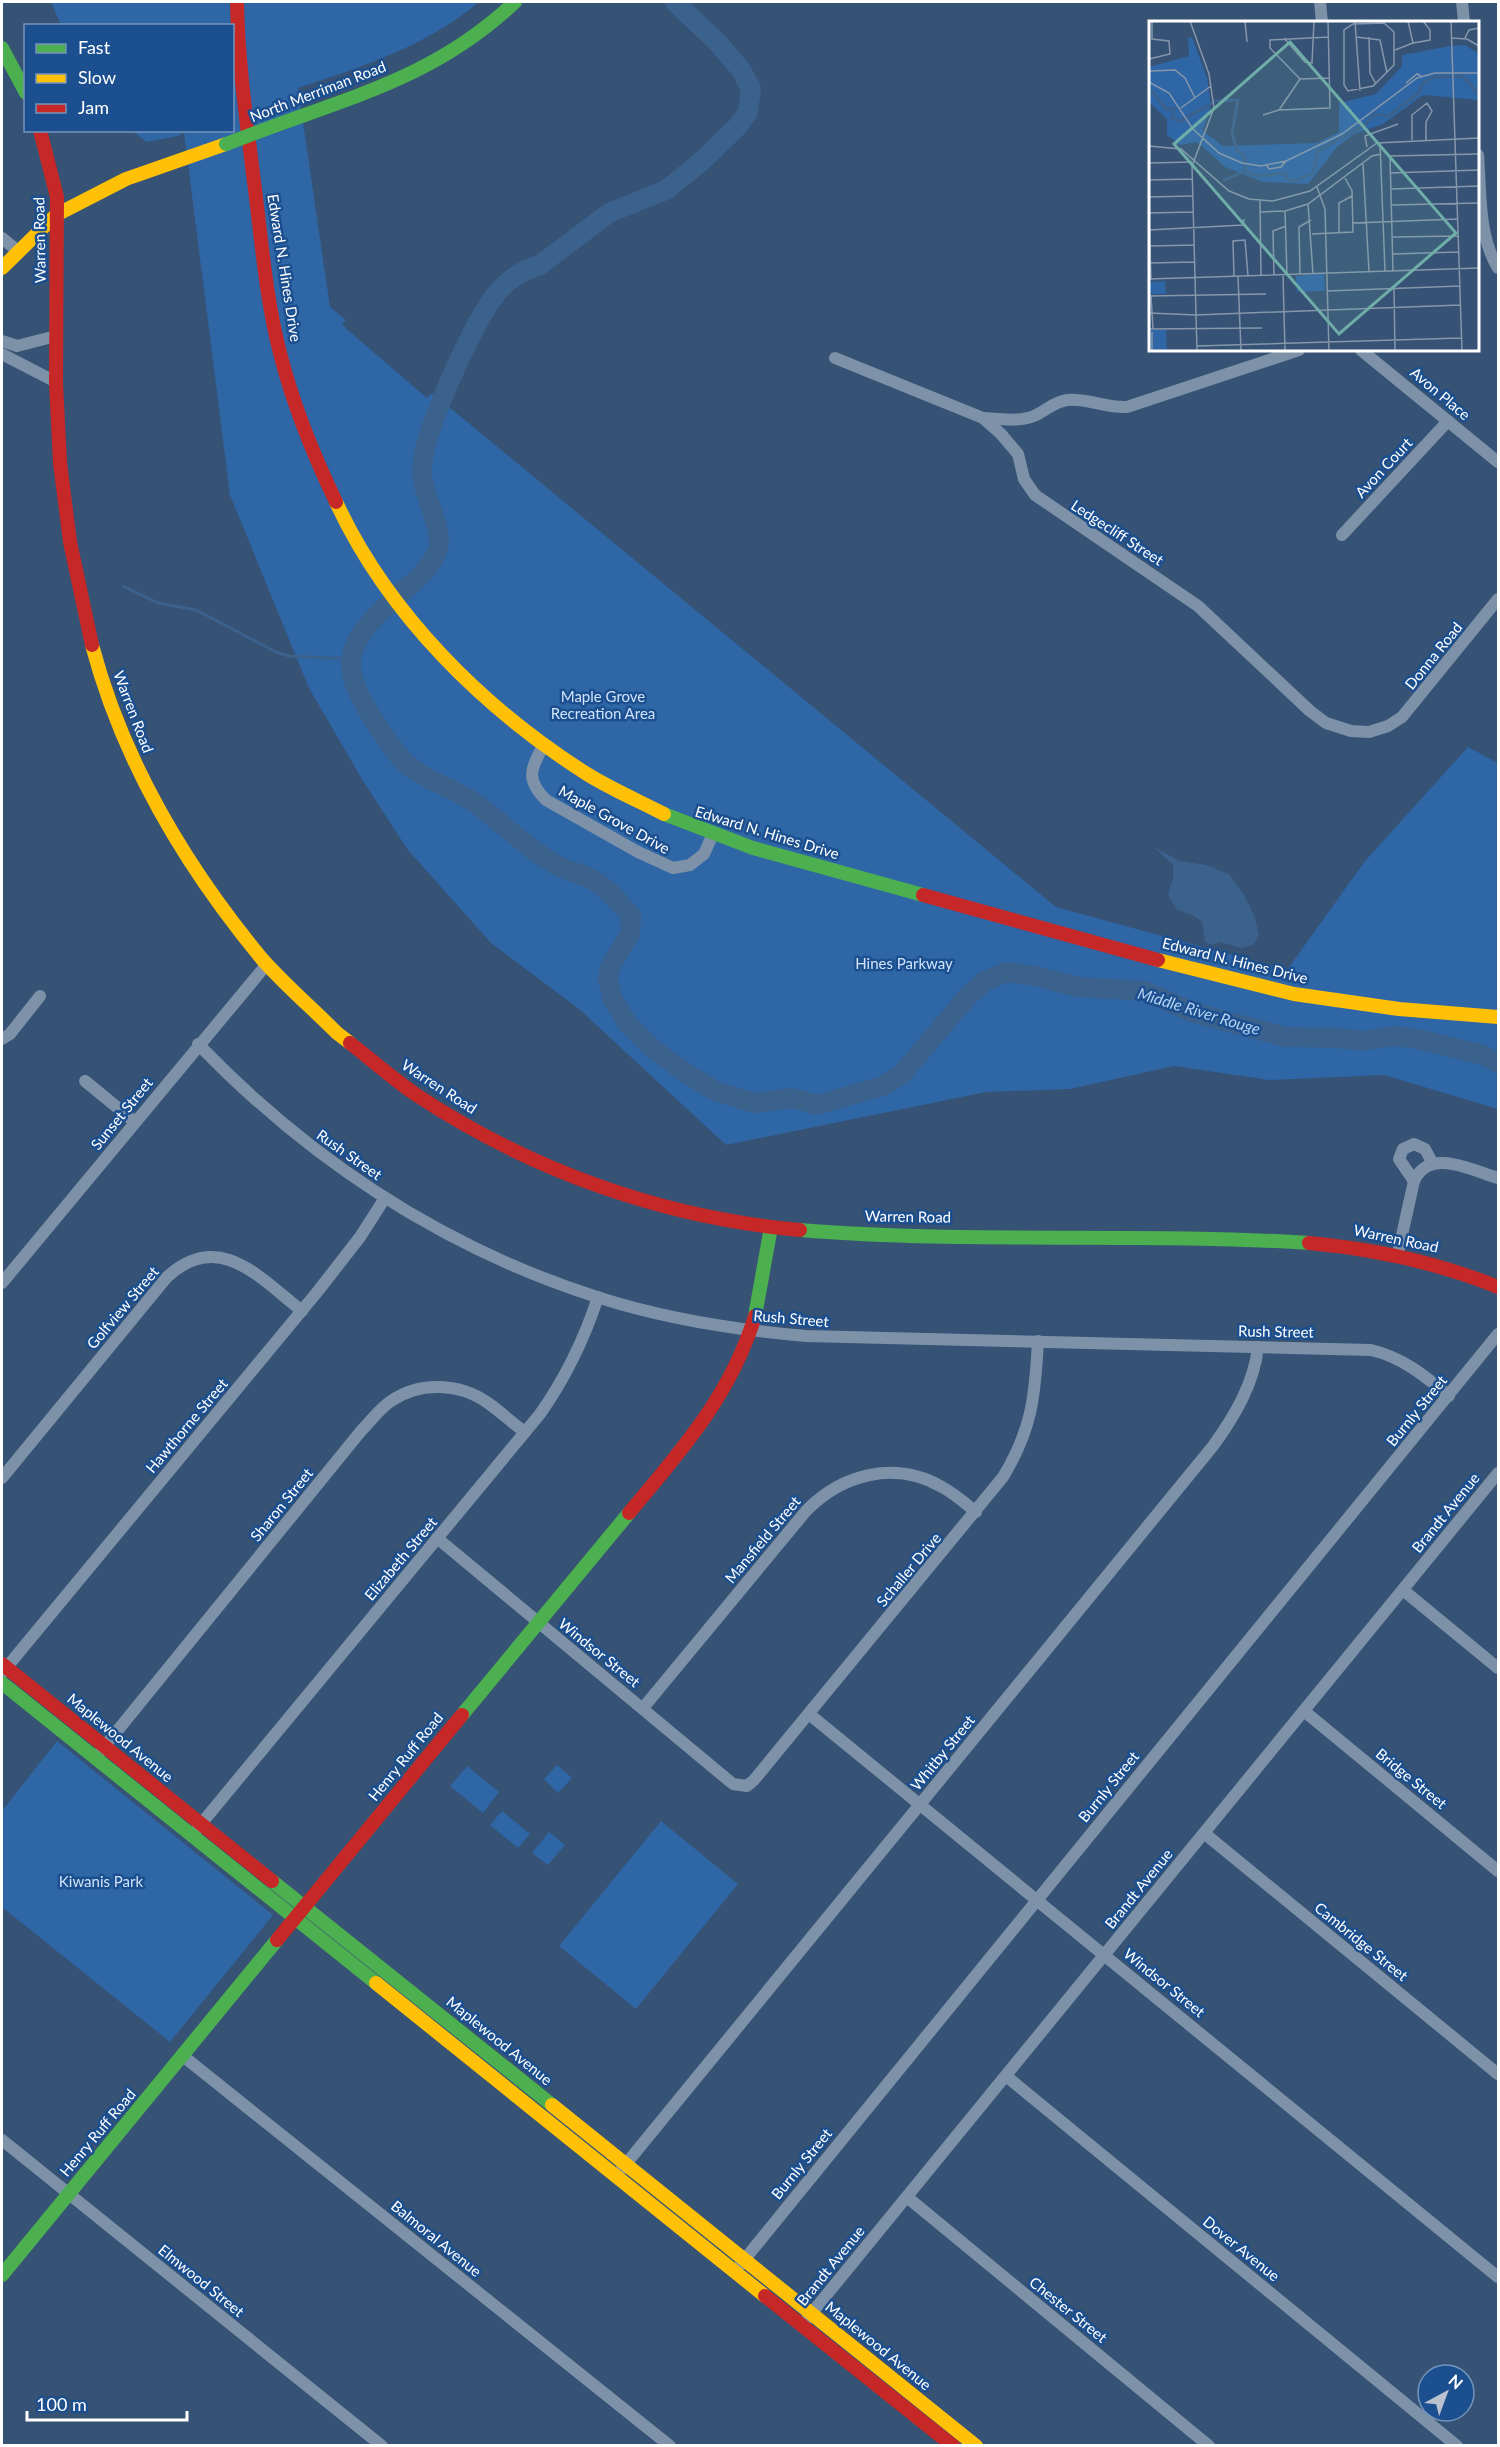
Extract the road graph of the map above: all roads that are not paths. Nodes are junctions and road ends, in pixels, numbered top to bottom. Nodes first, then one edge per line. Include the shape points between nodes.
1 (237, 2) edge
2 (514, 2) edge
3 (1320, 2) edge
4 (1462, 2) edge
5 (1322, 21) edge
6 (1464, 21) edge
7 (2, 48) edge
8 (24, 89) edge
9 (41, 132) edge
10 (1479, 166) edge
11 (57, 215) junction
12 (2, 238) edge
13 (19, 252) junction
14 (2, 268) edge
15 (1498, 268) edge
16 (56, 336) junction
17 (2, 341) edge
18 (1296, 351) edge
19 (1363, 351) edge
20 (2, 354) edge
21 (835, 358) dead end
22 (56, 382) junction
23 (983, 418) junction
24 (1448, 421) junction
25 (1498, 462) edge
26 (1342, 536) dead end
27 (1498, 599) edge
28 (1388, 726) joint
29 (543, 746) junction
30 (712, 836) junction
31 (267, 964) junction
32 (40, 996) dead end
33 (1498, 1017) edge
34 (2, 1039) edge
35 (198, 1044) junction
36 (86, 1081) dead end
37 (135, 1122) junction
38 (1432, 1162) junction
39 (1498, 1178) edge
40 (1414, 1181) junction
41 (385, 1198) junction
42 (771, 1227) junction
43 (1398, 1253) junction
44 (2, 1283) edge
45 (1498, 1287) edge
46 (598, 1297) junction
47 (302, 1311) junction
48 (750, 1330) junction
49 (1498, 1334) edge
50 (1038, 1341) junction
51 (1258, 1347) junction
52 (1449, 1396) junction
53 (525, 1432) junction
54 (1498, 1473) edge
55 (2, 1478) edge
56 (976, 1512) junction
57 (437, 1538) junction
58 (1403, 1590) junction
59 (538, 1622) junction
60 (1498, 1668) edge
61 (3, 1669) edge
62 (2, 1683) edge
63 (643, 1708) junction
64 (1304, 1711) junction
65 (808, 1714) junction
66 (105, 1746) junction
67 (95, 1758) junction
68 (743, 1786) joint
69 (920, 1805) junction
70 (201, 1823) junction
71 (1204, 1833) junction
72 (192, 1835) junction
73 (1498, 1871) edge
74 (1036, 1899) junction
75 (306, 1907) junction
76 (296, 1918) junction
77 (1105, 1954) junction
78 (370, 1959) junction
79 (361, 1970) junction
80 (183, 2056) junction
81 (1498, 2074) edge
82 (1006, 2076) junction
83 (2, 2140) edge
84 (621, 2170) junction
85 (68, 2194) junction
86 (907, 2197) junction
87 (744, 2259) junction
88 (735, 2271) junction
89 (2, 2275) edge
90 (1498, 2277) edge
91 (812, 2313) junction
92 (802, 2325) junction
93 (382, 2445) edge
94 (670, 2445) edge
95 (953, 2445) edge
96 (976, 2445) edge
97 (1209, 2445) edge
98 (1457, 2445) edge

1 - 29 street, Edward N. Hines Drive via 238,42 270,309 293,401 312,454 380,579 407,615 466,682
2 - 11 street, North Merriman Road, bridge via 476,38 430,65 126,179
3 - 5 street
4 - 6 street
7 - 8 street
9 - 11 street, Warren Road via 56,187
10 - 15 street via 1485,234
11 - 13 street, North Merriman Road
11 - 16 street, Warren Road
12 - 13 street
13 - 14 street, North Merriman Road
16 - 17 street via 17,346
16 - 22 street, Warren Road
18 - 23 street via 1134,405 1114,408 1070,400 1051,405 1034,416
19 - 24 street, Avon Place
20 - 22 street
21 - 23 street, Ledgecliff Street
22 - 31 street, Warren Road via 70,547 89,636 108,698 132,758 170,830 222,909
23 - 28 street, Ledgecliff Street via 1018,454 1024,479 1035,495 1198,606 1316,717 1351,731 1369,732
24 - 25 street, Avon Place
24 - 26 street, Avon Court
27 - 28 street, Donna Road via 1410,710
29 - 30 street, Edward N. Hines Drive via 630,800
29 - 30 street, Maple Grove Drive via 531,768 537,790 546,800 638,852 673,868 690,865 704,854
30 - 33 street, Edward N. Hines Drive via 1294,994 1399,1009
31 - 35 street, Sunset Street
31 - 42 street, Warren Road via 361,1054 429,1103 494,1141 618,1194 696,1215
32 - 34 street via 10,1035
35 - 37 street, Sunset Street
35 - 41 street, Rush Street via 284,1126
36 - 37 street
37 - 44 street, Sunset Street
38 - 39 street via 1446,1162
38 - 40 street via 1418,1171
38 - 40 street via 1425,1149 1414,1144 1402,1149 1399,1159
40 - 43 street
41 - 46 street, Rush Street via 482,1251
41 - 47 street, Hawthorne Street
42 - 43 street, Warren Road via 1313,1242
42 - 48 street, Henry Ruff Road
43 - 45 street, Warren Road
46 - 48 street, Rush Street via 707,1324
46 - 53 street, Elizabeth Street via 569,1369
47 - 55 street, Golfview Street via 232,1260 202,1257 183,1265 167,1277
47 - 61 street, Hawthorne Street
48 - 50 street, Rush Street via 840,1338
48 - 59 street, Henry Ruff Road via 730,1379 691,1439
49 - 52 street, Burnly Street
50 - 51 street, Rush Street
50 - 56 street, Schaller Drive via 1035,1396 1025,1434 1004,1477
51 - 52 street, Rush Street via 1381,1352 1410,1365
51 - 69 street, Whitby Street via 1245,1391 1226,1429
52 - 74 street, Burnly Street
53 - 57 street, Elizabeth Street
53 - 66 street, Sharon Street via 488,1402 457,1389 423,1388 390,1402 361,1431
54 - 58 street, Brandt Avenue
56 - 63 street, Mansfield Street via 940,1485 905,1473 868,1474 832,1489 806,1511
56 - 65 street, Schaller Drive
57 - 59 street, Windsor Street
57 - 70 street, Elizabeth Street
58 - 60 street
58 - 64 street, Brandt Avenue
59 - 63 street, Windsor Street
59 - 75 street, Henry Ruff Road
61 - 66 street, Maplewood Avenue
62 - 67 street, Maplewood Avenue
63 - 68 street, Windsor Street via 733,1784
64 - 71 street, Brandt Avenue
64 - 73 street, Bridge Street
65 - 68 street, Schaller Drive via 754,1780
65 - 69 street, Windsor Street
66 - 67 street, Sharon Street
66 - 70 street, Maplewood Avenue
67 - 72 street, Maplewood Avenue
69 - 74 street, Windsor Street
69 - 84 street, Whitby Street
70 - 72 street, Elizabeth Street
70 - 75 street, Maplewood Avenue
71 - 77 street, Brandt Avenue
71 - 81 street, Cambridge Street
72 - 76 street, Maplewood Avenue
74 - 77 street, Windsor Street
74 - 87 street, Burnly Street
75 - 76 street, Henry Ruff Road
75 - 78 street, Maplewood Avenue
76 - 79 street, Maplewood Avenue
76 - 80 street, Henry Ruff Road
77 - 82 street, Brandt Avenue
77 - 90 street, Windsor Street
78 - 79 street
78 - 84 street, Maplewood Avenue
79 - 84 street, Maplewood Avenue
80 - 85 street, Henry Ruff Road
80 - 94 street, Balmoral Avenue
82 - 86 street, Brandt Avenue
82 - 98 street, Dover Avenue
83 - 85 street, Elmwood Street
84 - 87 street, Maplewood Avenue
84 - 88 street, Maplewood Avenue
85 - 89 street, Henry Ruff Road
85 - 93 street, Elmwood Street
86 - 91 street, Brandt Avenue
86 - 97 street, Chester Street
87 - 88 street, Burnly Street
87 - 91 street, Maplewood Avenue
88 - 92 street, Maplewood Avenue
91 - 92 street, Brandt Avenue
91 - 96 street, Maplewood Avenue
92 - 95 street, Maplewood Avenue

